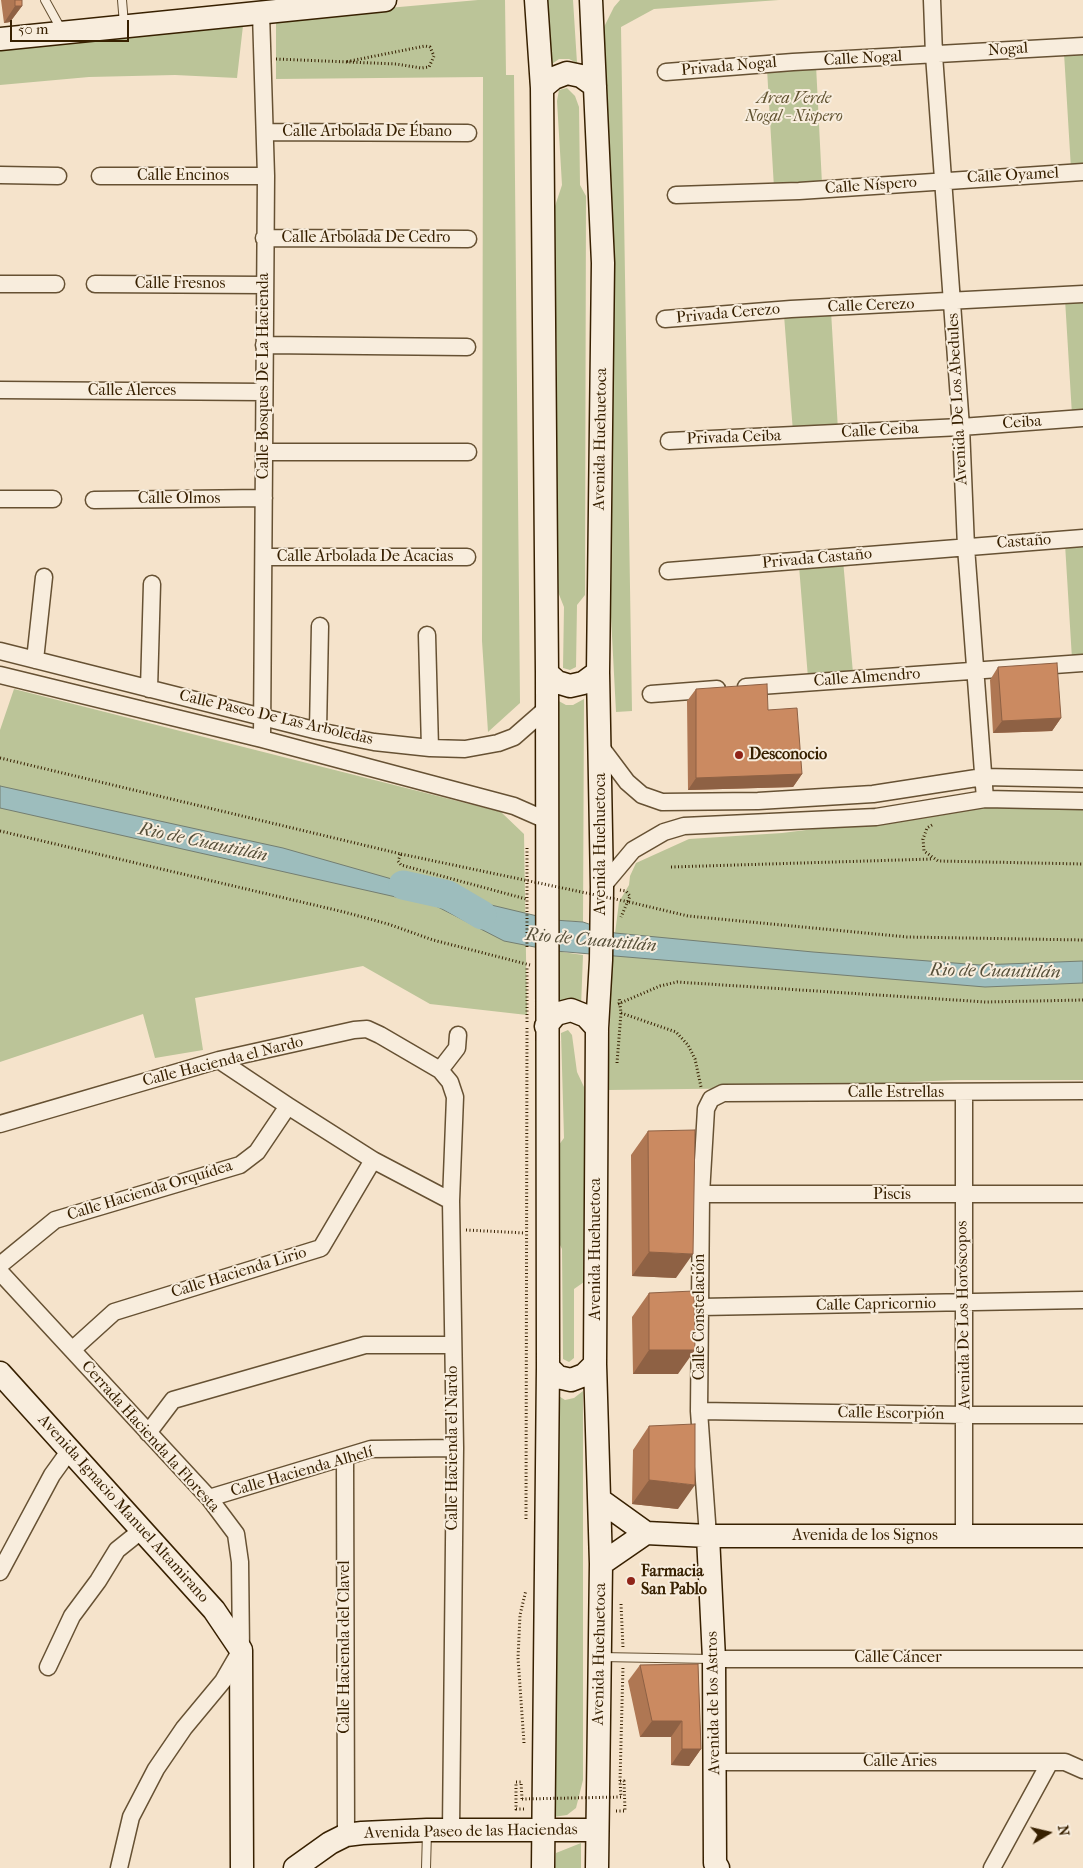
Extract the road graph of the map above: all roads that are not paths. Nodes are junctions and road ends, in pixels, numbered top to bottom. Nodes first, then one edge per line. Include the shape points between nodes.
1 (45, 0) edge
2 (122, 0) edge
3 (385, 0) edge
4 (536, 0) edge
5 (591, 0) edge
6 (608, 0) edge
7 (932, 0) edge
8 (288, 6) edge
9 (262, 13) junction
10 (124, 26) junction
11 (592, 28) junction
12 (63, 33) junction
13 (0, 39) edge
14 (1083, 46) edge
15 (934, 55) junction
16 (792, 62) joint
17 (666, 72) dead end
18 (596, 86) junction
19 (542, 88) junction
20 (266, 132) junction
21 (468, 133) dead end
22 (1083, 172) edge
23 (0, 175) edge
24 (58, 176) dead end
25 (100, 176) dead end
26 (266, 176) junction
27 (943, 180) junction
28 (676, 195) dead end
29 (264, 238) junction
30 (468, 239) dead end
31 (0, 284) edge
32 (56, 284) dead end
33 (96, 284) dead end
34 (264, 285) junction
35 (1083, 294) edge
36 (952, 302) junction
37 (791, 309) joint
38 (665, 319) dead end
39 (264, 345) junction
40 (467, 347) dead end
41 (0, 390) edge
42 (264, 392) junction
43 (1083, 418) edge
44 (961, 427) junction
45 (798, 435) joint
46 (669, 441) dead end
47 (264, 452) junction
48 (468, 452) dead end
49 (264, 498) junction
50 (0, 499) edge
51 (53, 499) dead end
52 (94, 500) dead end
53 (1083, 538) edge
54 (966, 547) junction
55 (264, 557) junction
56 (467, 557) dead end
57 (668, 570) dead end
58 (44, 577) dead end
59 (152, 584) dead end
60 (320, 626) dead end
61 (427, 635) dead end
62 (0, 651) edge
63 (35, 660) junction
64 (1083, 663) edge
65 (974, 670) junction
66 (598, 672) junction
67 (547, 673) junction
68 (0, 675) edge
69 (149, 689) junction
70 (651, 694) dead end
71 (546, 709) junction
72 (262, 717) junction
73 (318, 731) junction
74 (262, 738) junction
75 (600, 746) junction
76 (430, 748) junction
77 (983, 777) junction
78 (1083, 779) edge
79 (873, 794) junction
80 (985, 799) junction
81 (1083, 801) edge
82 (876, 817) junction
83 (546, 820) junction
84 (602, 887) junction
85 (598, 1017) junction
86 (546, 1026) junction
87 (458, 1035) dead end
88 (220, 1060) junction
89 (440, 1070) junction
90 (1083, 1091) edge
91 (964, 1093) junction
92 (708, 1104) joint
93 (288, 1106) junction
94 (0, 1124) edge
95 (373, 1160) junction
96 (701, 1194) junction
97 (1083, 1194) edge
98 (962, 1196) junction
99 (451, 1201) junction
100 (0, 1265) edge
101 (0, 1272) edge
102 (1083, 1300) edge
103 (964, 1304) junction
104 (700, 1307) junction
105 (453, 1345) junction
106 (72, 1350) junction
107 (595, 1364) junction
108 (548, 1368) junction
109 (0, 1373) edge
110 (699, 1411) junction
111 (1083, 1415) edge
112 (965, 1416) junction
113 (148, 1433) junction
114 (455, 1448) junction
115 (70, 1450) junction
116 (345, 1458) junction
117 (209, 1498) junction
118 (600, 1500) junction
119 (142, 1530) junction
120 (646, 1533) junction
121 (708, 1536) junction
122 (964, 1536) junction
123 (1083, 1536) edge
124 (601, 1564) junction
125 (0, 1572) edge
126 (240, 1650) junction
127 (600, 1657) junction
128 (714, 1659) junction
129 (1083, 1659) edge
130 (48, 1667) dead end
131 (715, 1762) junction
132 (1050, 1762) junction
133 (1083, 1770) edge
134 (537, 1816) junction
135 (598, 1821) junction
136 (427, 1830) junction
137 (451, 1830) junction
138 (346, 1835) junction
139 (119, 1868) edge
140 (242, 1868) edge
141 (295, 1868) edge
142 (426, 1868) edge
143 (543, 1868) edge
144 (597, 1868) edge
145 (718, 1868) edge
146 (992, 1868) edge

1 - 12 lane
2 - 10 lane
3 - 8 main road
4 - 19 main road
5 - 11 main road, Avenida Huehuetoca
6 - 11 main road
7 - 15 street, Avenida De Los Abedules
8 - 9 main road
9 - 10 main road
9 - 20 street, Calle Bosques De La Hacienda
10 - 12 main road
11 - 18 main road, Avenida Huehuetoca
12 - 13 main road
14 - 15 street, Nogal
15 - 16 street, Calle Nogal
15 - 27 street, Avenida De Los Abedules
16 - 17 street, Privada Nogal
18 - 19 main road via 581,76 567,73
18 - 66 main road, Avenida Huehuetoca via 603,263
19 - 67 main road
20 - 21 street, Calle Arbolada De Ébano
20 - 26 street, Calle Bosques De La Hacienda
22 - 27 street, Calle Oyamel
23 - 24 street
25 - 26 street, Calle Encinos
26 - 29 street, Calle Bosques De La Hacienda
27 - 28 street, Calle Níspero via 799,191
27 - 36 street, Avenida De Los Abedules
29 - 30 street, Calle Arbolada De Cedro
29 - 34 street, Calle Bosques De La Hacienda
31 - 32 street
33 - 34 street, Calle Fresnos
34 - 39 street, Calle Bosques De La Hacienda
35 - 36 street, Calle Cerezo
36 - 37 street, Calle Cerezo
36 - 44 street, Avenida De Los Abedules
37 - 38 street, Privada Cerezo
39 - 40 street
39 - 42 street, Calle Bosques De La Hacienda
41 - 42 street, Calle Alerces
42 - 47 street, Calle Bosques De La Hacienda
43 - 44 street, Ceiba
44 - 45 street, Calle Ceiba
44 - 54 street, Avenida De Los Abedules
45 - 46 street, Privada Ceiba
47 - 48 street
47 - 49 street, Calle Bosques De La Hacienda
49 - 52 street, Calle Olmos
49 - 55 street, Calle Bosques De La Hacienda
50 - 51 street
53 - 54 street, Castaño
54 - 57 street, Privada Castaño
54 - 65 street, Avenida De Los Abedules
55 - 56 street, Calle Arbolada De Acacias
55 - 72 street, Calle Bosques De La Hacienda
58 - 63 street
59 - 69 street
60 - 73 street
61 - 76 street
62 - 63 street, Calle Paseo De Las Arboledas
63 - 69 street, Calle Paseo De Las Arboledas
64 - 65 street, Calle Almendro
65 - 70 street, Calle Almendro
65 - 77 street, Avenida De Los Abedules
66 - 67 main road via 583,683 570,686 557,682
66 - 75 main road, Avenida Huehuetoca
67 - 71 main road
68 - 74 street, Calle Paseo De Las Arboledas
69 - 72 street, Calle Paseo De Las Arboledas
71 - 76 street, Calle Paseo De Las Arboledas via 514,737 498,743 465,749
71 - 83 main road
72 - 73 street, Calle Paseo De Las Arboledas
72 - 74 street, Calle Bosques De La Hacienda
73 - 76 street, Calle Paseo De Las Arboledas
74 - 83 street, Calle Paseo De Las Arboledas via 514,806
75 - 79 street via 632,786 642,795 662,802 758,801
75 - 84 main road, Avenida Huehuetoca
77 - 78 street
77 - 79 street
77 - 80 street, Avenida De Los Abedules
79 - 82 street
80 - 81 street
80 - 82 street
82 - 84 street via 676,828 647,840 633,850
83 - 86 main road via 533,906 535,961
84 - 85 main road, Avenida Huehuetoca via 610,922 601,960
85 - 86 main road via 571,1010 556,1014
85 - 107 main road, Avenida Huehuetoca
86 - 108 main road
87 - 89 street via 458,1048
88 - 89 street, Calle Hacienda el Nardo via 367,1029
88 - 93 street
88 - 94 street, Calle Hacienda el Nardo
89 - 99 street, Calle Hacienda el Nardo via 450,1082 454,1097
90 - 91 street, Calle Estrellas
91 - 92 street, Calle Estrellas via 723,1093
91 - 98 street, Avenida De Los Horóscopos
92 - 96 street, Calle Constelación
93 - 95 street
93 - 100 street, Calle Hacienda Orquídea via 257,1152 240,1165 55,1220
95 - 99 street
95 - 106 street, Calle Hacienda Lirio via 321,1248 114,1312
96 - 98 street, Piscis
96 - 104 street, Calle Constelación
97 - 98 street, Piscis
98 - 103 street, Avenida De Los Horóscopos
99 - 105 street, Calle Hacienda el Nardo
101 - 106 street, Cerrada Hacienda la Floresta
102 - 103 street, Calle Capricornio
103 - 104 street, Calle Capricornio
103 - 112 street, Avenida De Los Horóscopos
104 - 110 street, Calle Constelación
105 - 113 street via 365,1345 173,1400
105 - 114 street, Calle Hacienda el Nardo
106 - 113 street, Cerrada Hacienda la Floresta
107 - 108 main road via 584,1375 572,1380 558,1377
107 - 118 main road, Avenida Huehuetoca
108 - 134 main road
109 - 115 main road, Avenida Ignacio Manuel Altamirano
110 - 112 street, Calle Escorpión
110 - 121 street, Calle Constelación
111 - 112 street, Calle Escorpión
112 - 122 street, Avenida De Los Horóscopos
113 - 117 street, Cerrada Hacienda la Floresta
114 - 116 street, Calle Hacienda Alhelí via 371,1449
114 - 137 street, Calle Hacienda el Nardo
115 - 119 main road, Avenida Ignacio Manuel Altamirano
115 - 125 street via 52,1475
116 - 117 street, Calle Hacienda Alhelí
116 - 138 street, Calle Hacienda del Clavel
117 - 126 street, Cerrada Hacienda la Floresta via 236,1534 240,1562
118 - 120 main road
118 - 124 main road, Avenida Huehuetoca
119 - 126 main road, Avenida Ignacio Manuel Altamirano via 214,1610
119 - 130 street via 118,1550 72,1616
120 - 121 main road, Avenida de los Signos
120 - 124 main road
121 - 122 main road, Avenida de los Signos
121 - 128 main road, Avenida de los Astros
122 - 123 main road, Avenida de los Signos
124 - 127 main road, Avenida Huehuetoca
126 - 139 street via 223,1681 184,1728 156,1769 131,1817
126 - 140 main road, Cerrada Hacienda la Floresta
127 - 128 lane
127 - 135 main road, Avenida Huehuetoca
128 - 129 street, Calle Cáncer
128 - 131 main road, Avenida de los Astros
131 - 132 street, Calle Aries
131 - 145 main road, Avenida de los Astros
132 - 133 street, Calle Aries via 1065,1762
132 - 146 street
134 - 135 main road, Avenida Paseo de las Haciendas
134 - 137 main road, Avenida Paseo de las Haciendas
134 - 143 main road
135 - 144 main road, Avenida Huehuetoca
136 - 137 main road, Avenida Paseo de las Haciendas
136 - 138 main road, Avenida Paseo de las Haciendas
136 - 142 lane
138 - 141 main road, Avenida Paseo de las Haciendas via 330,1842

